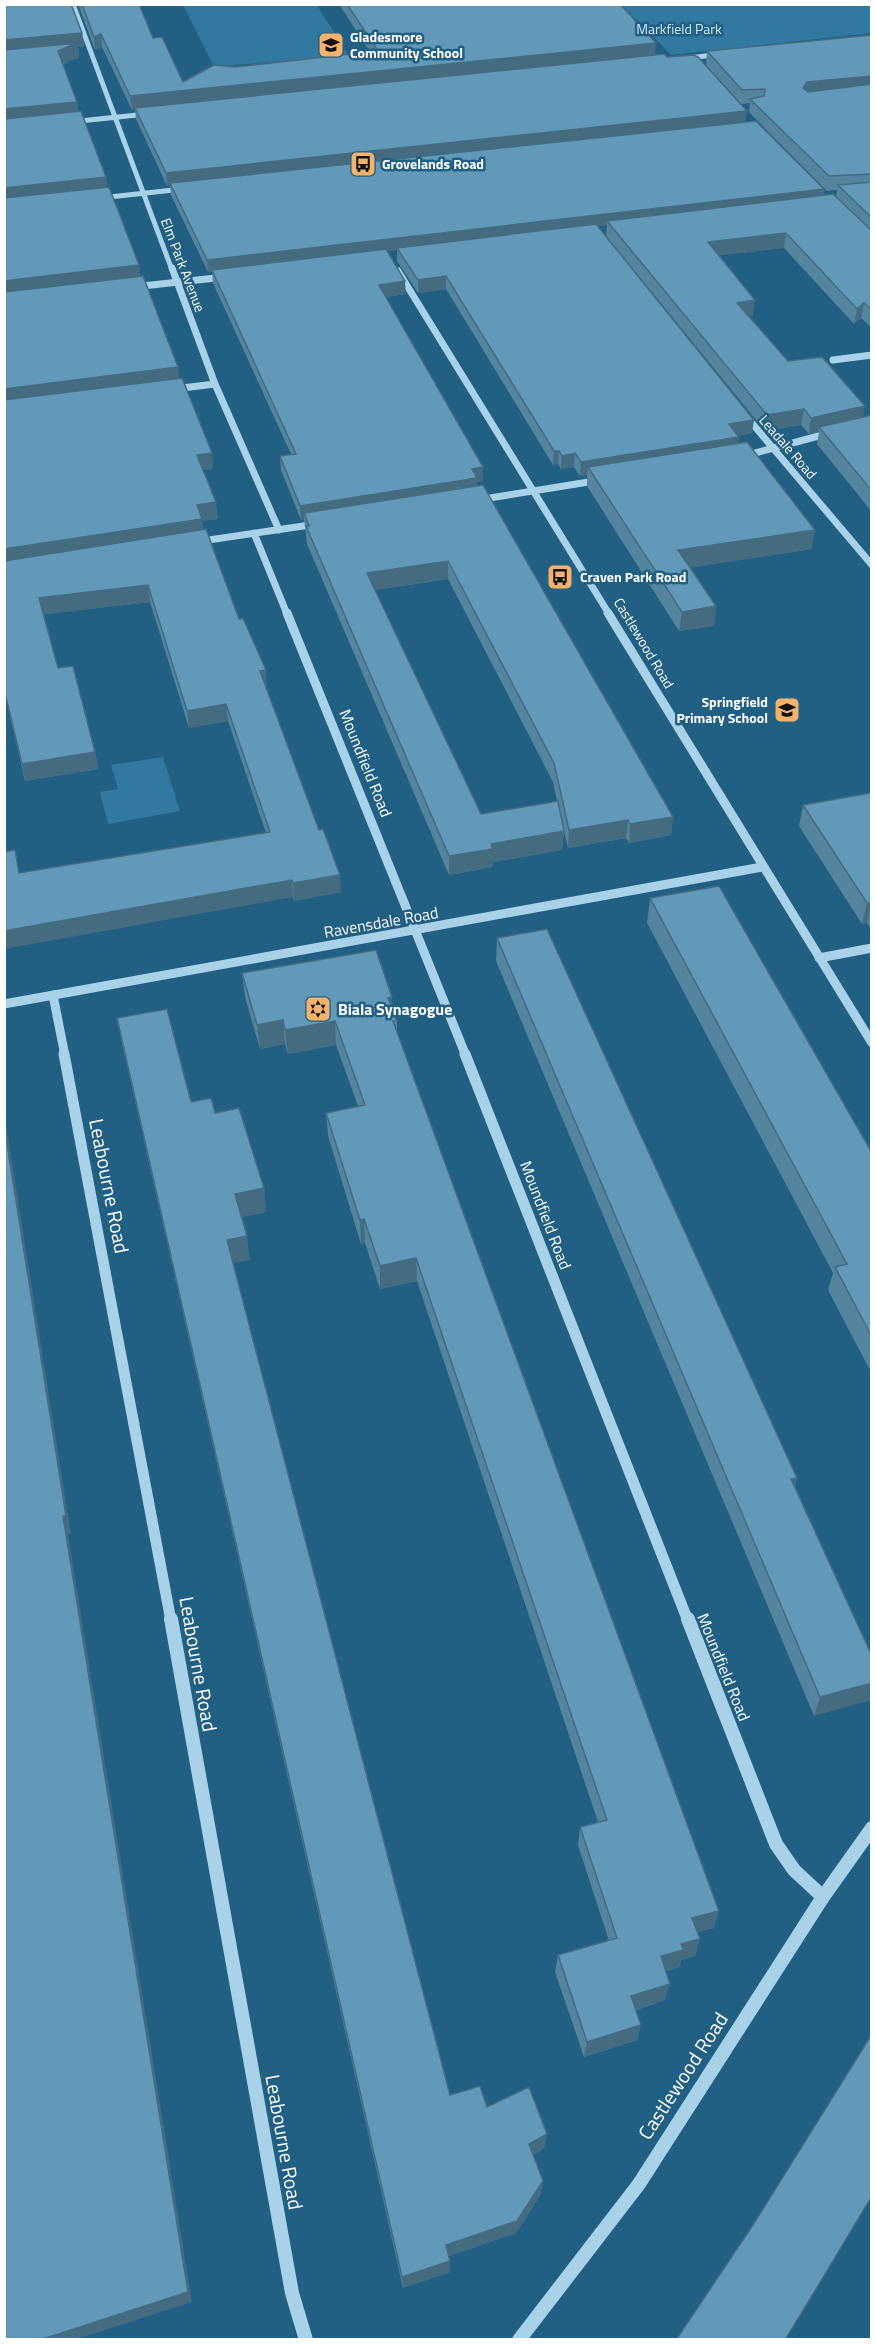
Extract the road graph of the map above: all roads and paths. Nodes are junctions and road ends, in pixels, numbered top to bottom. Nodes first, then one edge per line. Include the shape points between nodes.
1 (73, 4) edge
2 (725, 54) edge
3 (689, 59) junction
4 (675, 60) edge
5 (700, 65) edge
6 (159, 113) edge
7 (114, 117) junction
8 (59, 123) edge
9 (190, 188) edge
10 (144, 193) junction
11 (97, 198) edge
12 (395, 266) edge
13 (236, 275) edge
14 (177, 282) junction
15 (124, 288) edge
16 (872, 355) edge
17 (833, 360) dead end
18 (215, 384) junction
19 (160, 391) edge
20 (742, 412) edge
21 (838, 432) edge
22 (773, 448) junction
23 (735, 458) edge
24 (614, 478) edge
25 (532, 491) junction
26 (463, 502) edge
27 (325, 523) edge
28 (279, 530) junction
29 (254, 533) junction
30 (186, 544) edge
31 (872, 565) edge
32 (762, 867) junction
33 (417, 932) junction
34 (872, 948) edge
35 (819, 958) junction
36 (53, 995) junction
37 (4, 1004) edge
38 (872, 1043) edge
39 (872, 1828) edge
40 (823, 1897) junction
41 (306, 2340) edge
42 (519, 2340) edge

1 - 7 street, Elm Park Avenue via 86,51
2 - 3 street
3 - 4 street
3 - 5 street
6 - 7 street
7 - 8 street
7 - 10 street, Elm Park Avenue
9 - 10 street
10 - 11 street
10 - 14 street, Elm Park Avenue
12 - 25 street, Castlewood Road
13 - 14 street
14 - 15 street
14 - 18 street, Elm Park Avenue
16 - 17 street
18 - 19 street
18 - 28 street, Elm Park Avenue
20 - 22 street, Leadale Road
21 - 22 street
22 - 23 street
22 - 31 street, Leadale Road
24 - 25 street
25 - 26 street
25 - 32 street, Castlewood Road
27 - 28 street
28 - 29 street
29 - 30 street
29 - 33 street, Moundfield Road
32 - 33 street, Ravensdale Road
32 - 35 street, Castlewood Road
33 - 36 street, Ravensdale Road
33 - 40 street, Moundfield Road via 776,1844 794,1870
34 - 35 street
35 - 38 street, Castlewood Road
36 - 37 street, Ravensdale Road
36 - 41 street, Leabourne Road via 152,1514 292,2293
39 - 40 street, Castlewood Road
40 - 42 street, Castlewood Road via 639,2184

